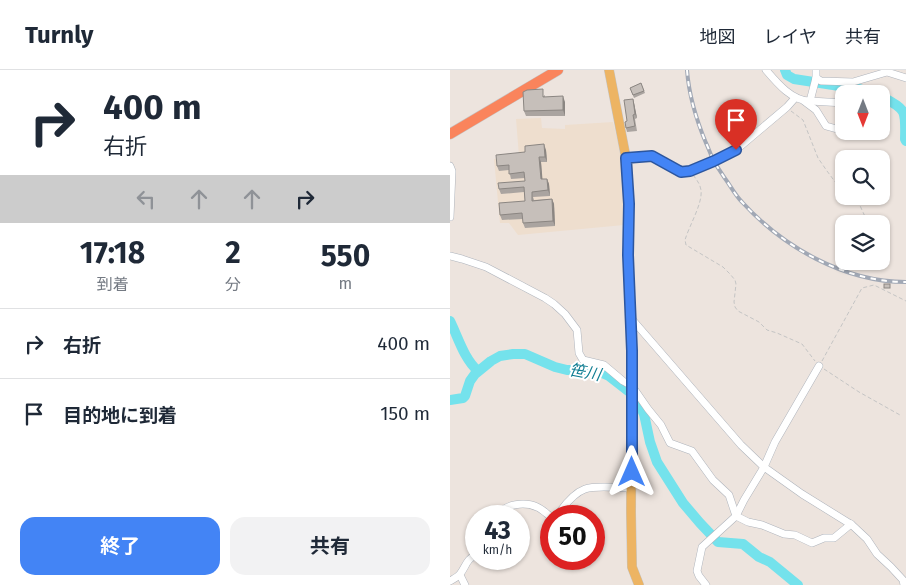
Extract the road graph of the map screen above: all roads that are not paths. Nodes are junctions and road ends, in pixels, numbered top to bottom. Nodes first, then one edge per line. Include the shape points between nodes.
1 (558, 70) edge
2 (609, 70) edge
3 (766, 70) edge
4 (816, 70) edge
5 (906, 78) edge
6 (815, 82) junction
7 (803, 100) junction
8 (835, 102) edge
9 (835, 128) edge
10 (450, 134) edge
11 (626, 158) junction
12 (450, 166) edge
13 (450, 217) edge
14 (450, 256) edge
15 (630, 316) junction
16 (819, 366) road end
17 (632, 392) junction
18 (764, 467) junction
19 (632, 488) junction
20 (565, 505) edge
21 (736, 516) junction
22 (851, 524) junction
23 (465, 565) edge
24 (460, 575) junction
25 (450, 581) edge
26 (466, 585) edge
27 (639, 585) edge
28 (706, 585) edge
29 (904, 585) edge

1 - 10 highway
2 - 11 main road
3 - 7 street
4 - 6 street
5 - 6 street via 888,72 853,82
6 - 7 street
7 - 8 street
7 - 9 street via 816,110 826,126
7 - 11 street via 787,107 736,150 690,171 681,172 652,156
11 - 15 main road
12 - 13 street
14 - 17 street via 486,267 554,304 577,330 579,353 583,360 604,365
15 - 17 main road
15 - 18 street via 741,445
16 - 18 street
17 - 19 main road
17 - 21 street via 661,424 670,443 692,451 713,480 729,495
18 - 21 street
18 - 22 street
19 - 20 street via 584,489
19 - 27 main road via 632,567
21 - 22 street via 812,543 834,538
21 - 28 street via 702,547 697,571
22 - 29 street via 903,580
23 - 24 street
24 - 25 street
24 - 26 street

